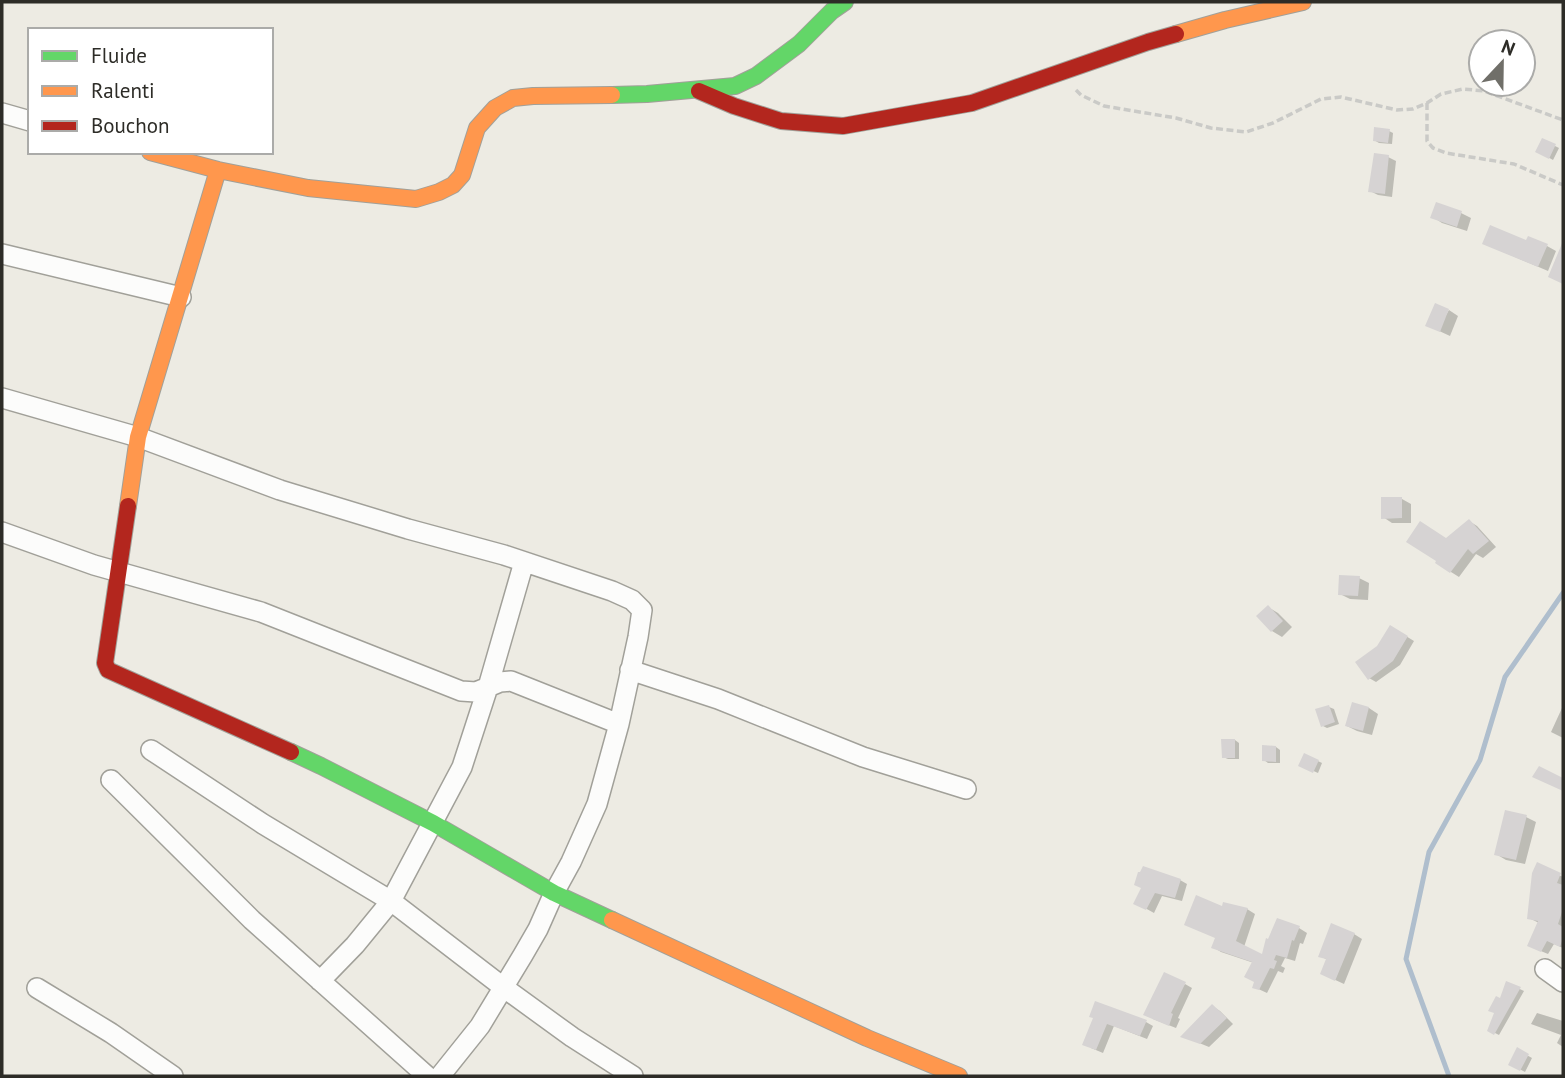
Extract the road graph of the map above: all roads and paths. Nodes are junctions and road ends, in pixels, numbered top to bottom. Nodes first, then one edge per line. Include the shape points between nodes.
1 (845, 2) edge
2 (1303, 2) edge
3 (1061, 73) junction
4 (694, 89) junction
5 (1427, 103) junction
6 (2, 113) edge
7 (28, 120) edge
8 (1563, 120) edge
9 (158, 154) edge
10 (218, 170) junction
11 (1563, 186) edge
12 (2, 254) edge
13 (181, 297) junction
14 (2, 398) edge
15 (138, 437) junction
16 (2, 532) edge
17 (524, 562) junction
18 (118, 571) junction
19 (631, 670) junction
20 (488, 687) junction
21 (619, 724) junction
22 (151, 750) dead end
23 (111, 780) dead end
24 (966, 789) dead end
25 (433, 823) junction
26 (554, 893) junction
27 (391, 901) junction
28 (1545, 969) dead end
29 (320, 981) junction
30 (1563, 982) edge
31 (503, 987) junction
32 (37, 988) dead end
33 (173, 1076) edge
34 (427, 1076) edge
35 (440, 1076) edge
36 (633, 1076) edge
37 (959, 1076) edge

1 - 4 street via 757,76 735,86
2 - 3 street via 1148,42
3 - 4 street via 972,103 843,126 781,121
3 - 5 path via 1081,95 1104,106 1246,132 1321,99 1341,97 1397,110
4 - 10 street via 513,98 495,108 477,128 462,175 453,185 416,199 308,188
5 - 8 path via 1463,89 1484,91
5 - 11 path via 1427,141 1433,148 1514,164
6 - 7 street
9 - 10 street
10 - 13 street
12 - 13 street
13 - 15 street
14 - 15 street
15 - 17 street via 280,490
15 - 18 street
16 - 18 street
17 - 19 street via 612,591 642,610
17 - 20 street
18 - 20 street via 261,612 461,691
18 - 25 street via 105,663 108,670 321,766
19 - 21 street
19 - 24 street via 718,699 863,758
20 - 21 street via 511,681
20 - 25 street via 462,768
21 - 26 street via 597,804
22 - 27 street
23 - 29 street
25 - 26 street
25 - 27 street
26 - 31 street
26 - 37 street
27 - 29 street
27 - 31 street
28 - 30 street
29 - 34 street
31 - 35 street via 480,1026
31 - 36 street
32 - 33 street

